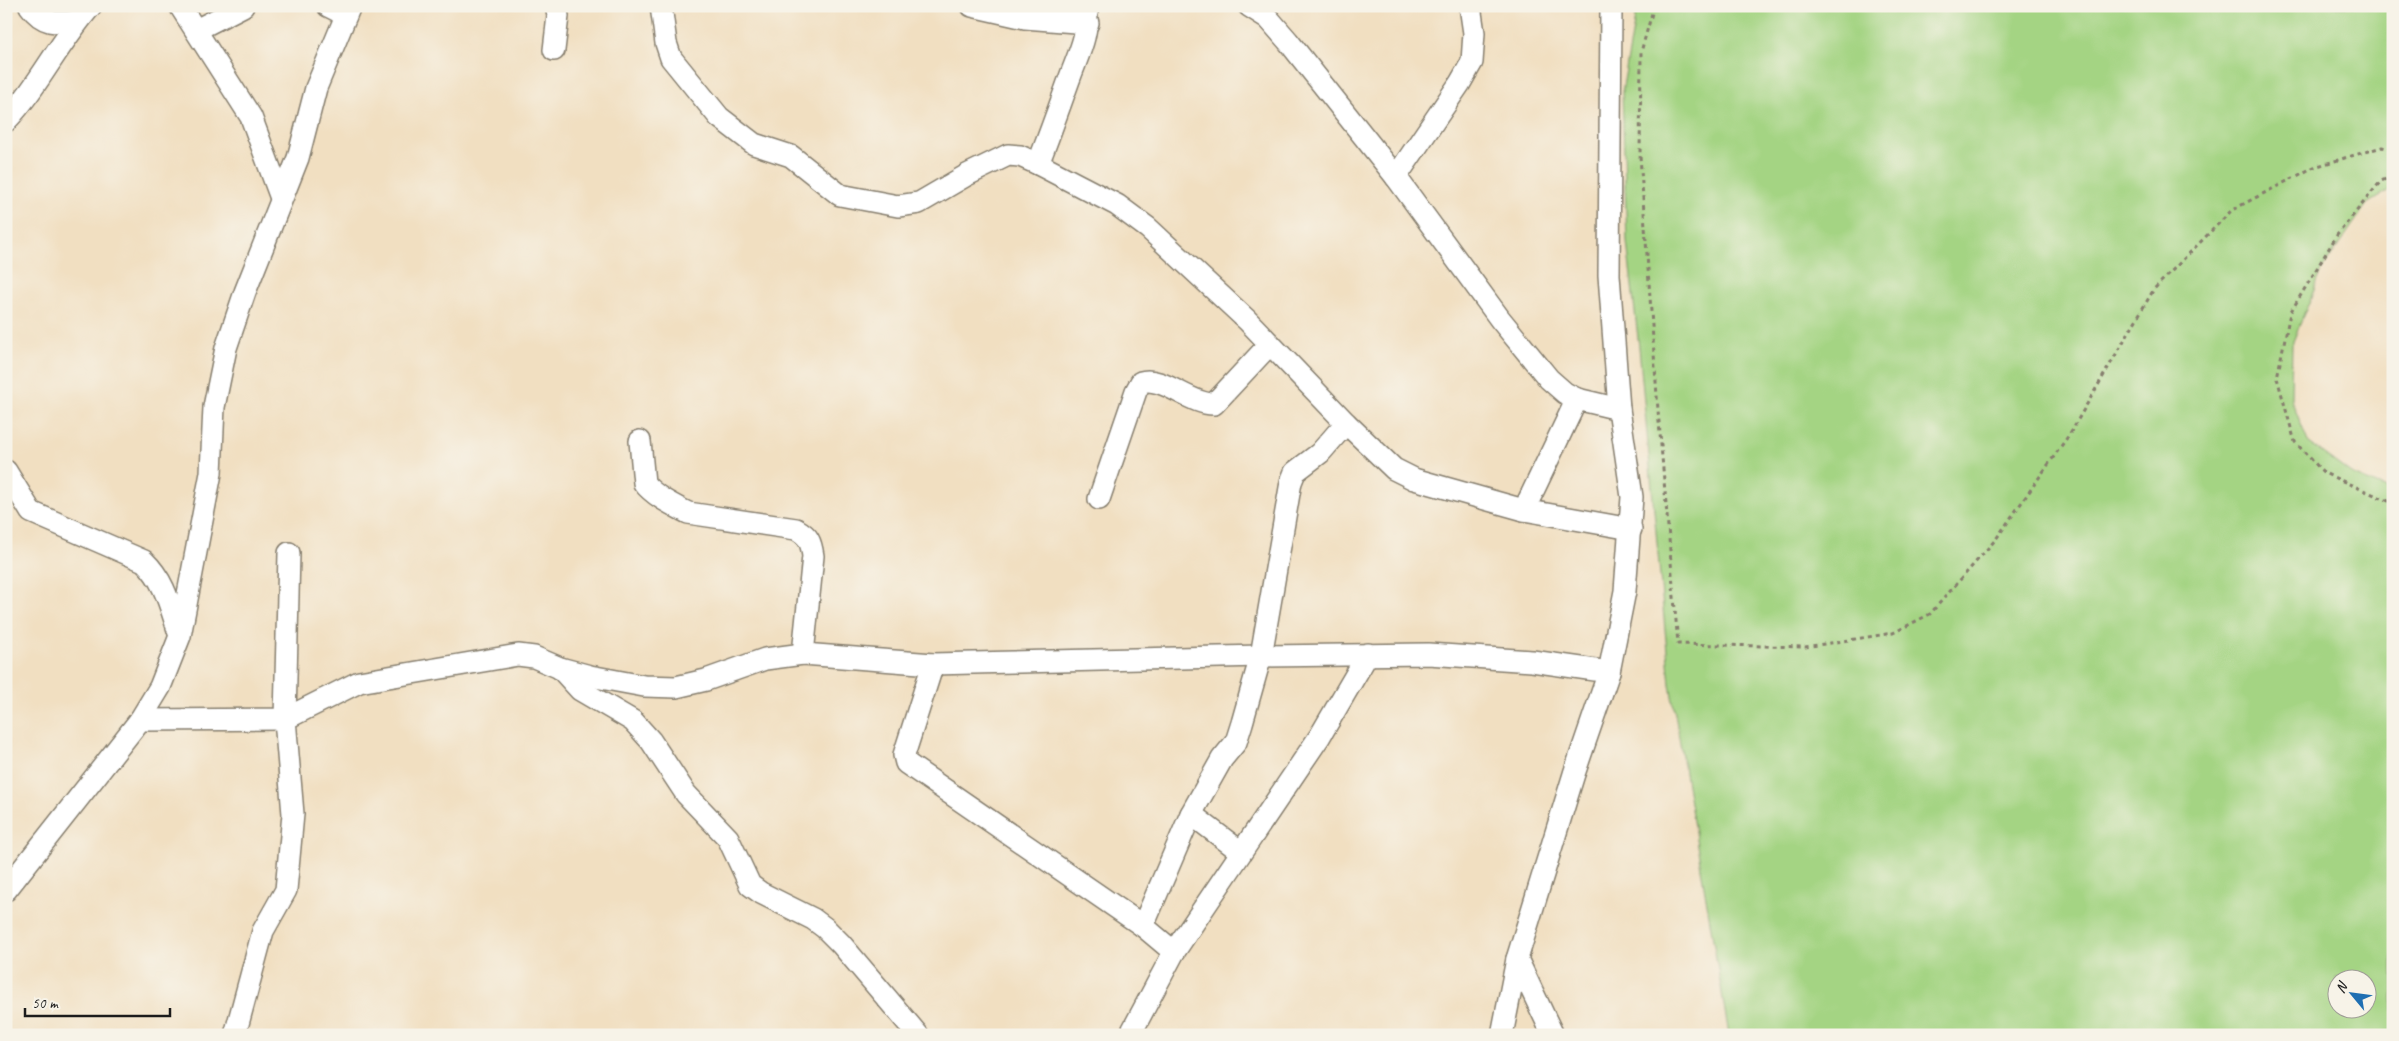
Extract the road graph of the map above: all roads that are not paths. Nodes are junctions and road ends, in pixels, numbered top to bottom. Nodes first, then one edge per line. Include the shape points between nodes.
1 (30, 6) edge
2 (180, 6) edge
3 (243, 6) edge
4 (556, 6) edge
5 (661, 6) edge
6 (972, 6) edge
7 (1249, 6) edge
8 (1470, 6) edge
9 (1611, 6) edge
10 (341, 9) edge
11 (85, 13) edge
12 (1088, 15) edge
13 (196, 30) junction
14 (554, 50) dead end
15 (6, 122) edge
16 (1038, 164) junction
17 (1396, 177) junction
18 (281, 198) junction
19 (1270, 344) junction
20 (1577, 399) junction
21 (1619, 410) junction
22 (1346, 423) junction
23 (640, 440) dead end
24 (6, 471) edge
25 (1100, 499) dead end
26 (1524, 510) junction
27 (1631, 529) junction
28 (289, 553) dead end
29 (180, 636) junction
30 (803, 654) junction
31 (1368, 654) junction
32 (1261, 656) junction
33 (933, 664) junction
34 (560, 668) junction
35 (1609, 672) junction
36 (285, 719) junction
37 (140, 720) junction
38 (1191, 814) junction
39 (1241, 852) junction
40 (6, 890) edge
41 (1143, 926) junction
42 (1174, 952) junction
43 (1517, 959) junction
44 (235, 1035) edge
45 (918, 1035) edge
46 (1130, 1035) edge
47 (1502, 1035) edge
48 (1553, 1035) edge

1 - 11 street via 46,22 56,24
2 - 13 street
3 - 13 street
4 - 14 street
5 - 16 street via 671,58 720,117 754,144 791,156 840,196 898,206 919,202 1008,155
6 - 12 street via 1025,18
7 - 17 street via 1268,18
8 - 17 street via 1474,33 1472,62
9 - 21 street via 1610,275
10 - 18 street via 298,158
11 - 15 street via 24,102
12 - 16 street via 1082,50
13 - 18 street via 251,117
16 - 19 street via 1117,205 1148,228
17 - 20 street via 1543,372 1565,393
18 - 29 street via 226,348 214,407 211,473
19 - 22 street
19 - 25 street via 1214,404 1204,403 1153,381 1141,382
20 - 21 street
20 - 26 street
21 - 27 street via 1632,497
22 - 26 street via 1394,469 1414,479
22 - 32 street via 1320,453 1295,472 1291,482
23 - 30 street via 644,483 674,505 688,513 796,529 811,540 813,556
24 - 29 street via 31,512 144,561 157,573
26 - 27 street
27 - 35 street via 1625,591
28 - 36 street
29 - 37 street via 160,687
30 - 33 street
30 - 34 street via 766,659 676,687 644,686
31 - 32 street
31 - 35 street via 1428,654 1532,661
31 - 39 street via 1320,736
32 - 33 street
32 - 38 street via 1236,742 1222,759
33 - 41 street via 904,755 906,763
34 - 36 street via 534,657 518,655 380,678 359,682
34 - 45 street via 580,690 633,721 651,741 686,794 728,838 750,885 825,928
35 - 43 street
36 - 37 street
36 - 44 street via 293,814 286,890 263,931
37 - 40 street
38 - 39 street
38 - 41 street
39 - 42 street
41 - 42 street
42 - 46 street
43 - 47 street
43 - 48 street

